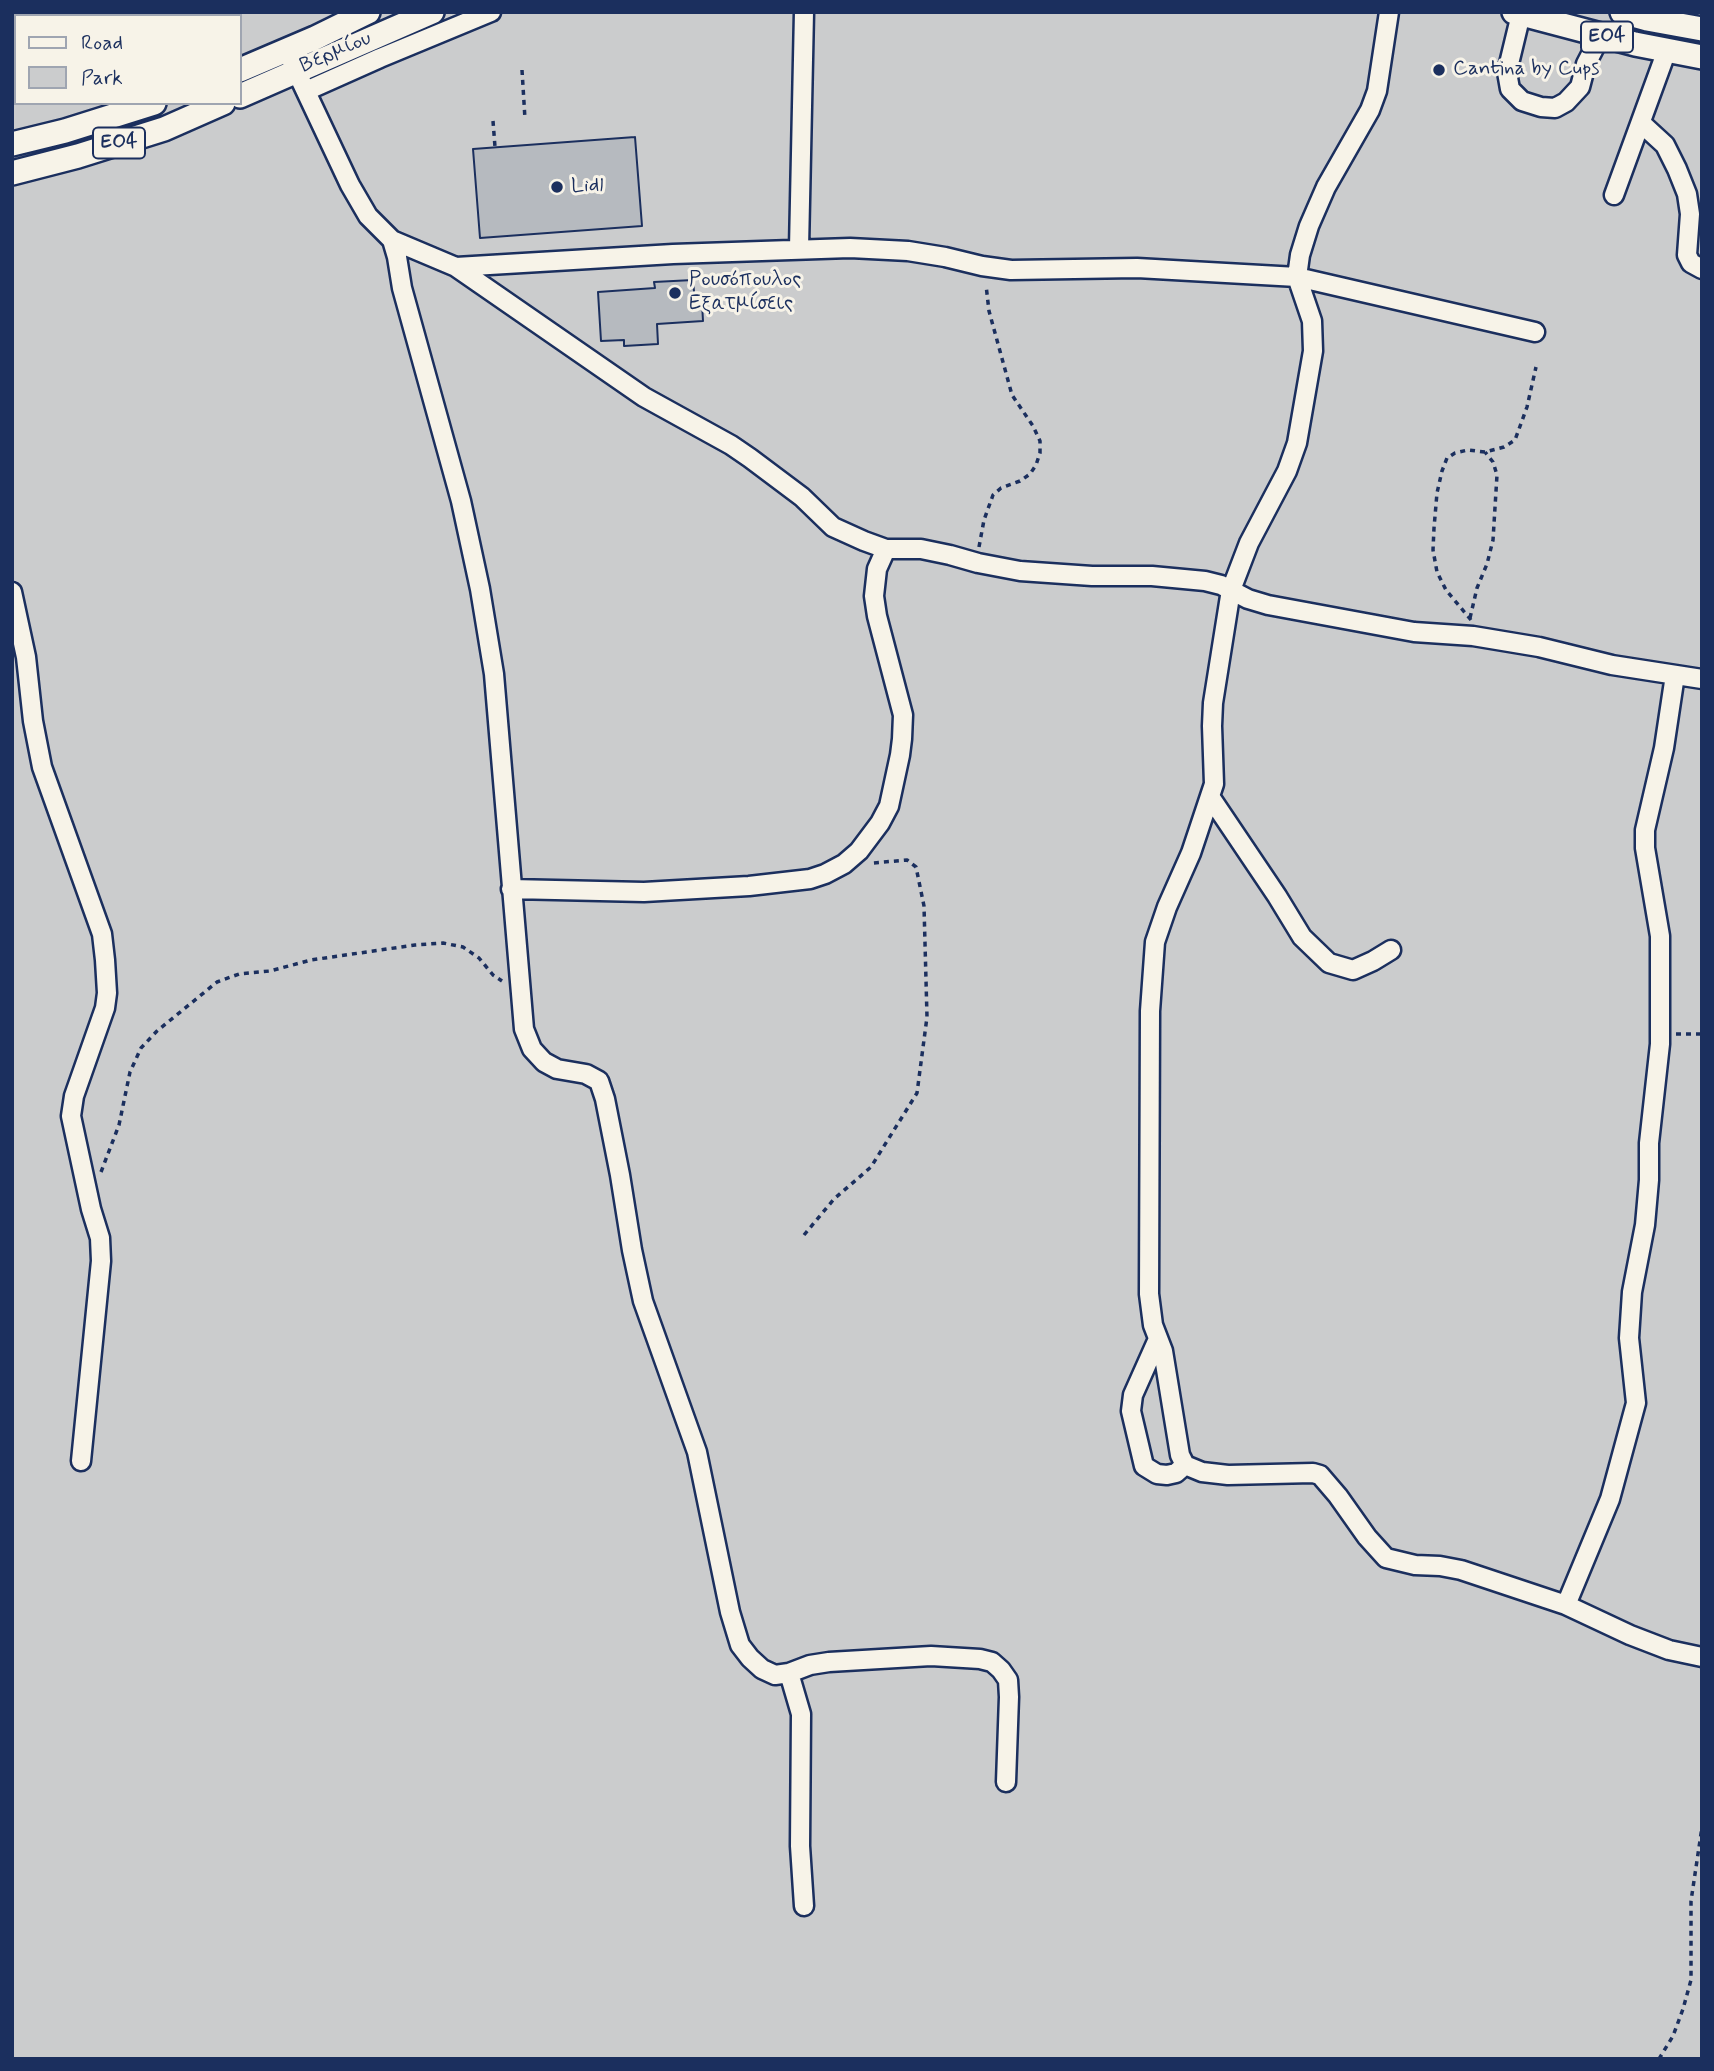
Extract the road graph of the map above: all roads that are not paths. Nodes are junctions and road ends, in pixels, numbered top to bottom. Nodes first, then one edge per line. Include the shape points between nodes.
1 (368, 12) edge
2 (432, 12) edge
3 (491, 12) edge
4 (804, 12) edge
5 (1390, 12) edge
6 (1622, 12) edge
7 (1518, 13) edge
8 (1702, 29) edge
9 (1601, 35) junction
10 (1667, 50) junction
11 (1700, 57) edge
12 (291, 60) junction
13 (242, 69) edge
14 (306, 92) junction
15 (242, 95) edge
16 (148, 105) edge
17 (218, 105) edge
18 (1641, 122) junction
19 (12, 144) edge
20 (12, 173) edge
21 (1614, 195) dead end
22 (392, 240) junction
23 (799, 248) junction
24 (456, 267) junction
25 (1702, 269) edge
26 (1297, 277) junction
27 (1535, 332) dead end
28 (886, 549) junction
29 (1231, 590) junction
30 (12, 592) edge
31 (1675, 675) junction
32 (1702, 679) edge
33 (1211, 798) junction
34 (511, 889) junction
35 (1391, 950) dead end
36 (1158, 1339) junction
37 (80, 1461) dead end
38 (1185, 1465) junction
39 (1566, 1605) junction
40 (1702, 1657) edge
41 (789, 1673) junction
42 (1006, 1782) dead end
43 (804, 1906) dead end

1 - 12 main road, Βερμίου
2 - 12 main road, Βερμίου
3 - 14 street, Βερμίου
4 - 23 street
5 - 26 street via 1377,91 1309,226
6 - 8 main road, ΕΟ4
7 - 9 main road, ΕΟ4
7 - 9 street via 1507,72 1510,89 1522,101 1541,107 1555,108 1580,87
9 - 10 main road, ΕΟ4
10 - 11 main road, ΕΟ4
10 - 18 street
12 - 13 main road, Βερμίου
12 - 14 street
12 - 15 main road, Βερμίου
14 - 22 street via 368,216
16 - 19 main road, ΕΟ4
17 - 20 main road, ΕΟ4 via 164,129
18 - 21 street
18 - 25 street via 1665,145 1677,169 1687,194 1687,255
22 - 24 street
22 - 34 street via 480,589 494,674
23 - 24 street
23 - 26 street via 908,251 1011,270 1137,268
24 - 28 street via 644,397 750,458 833,527
26 - 27 street
26 - 29 street via 1312,321 1313,351 1297,443
28 - 29 street via 921,550 1020,570 1205,581
28 - 34 street via 877,569 874,596 903,715 889,806 865,845 844,864 810,879 644,892
29 - 31 street via 1280,607 1415,632 1472,627 1612,665
29 - 33 street via 1213,704
30 - 37 street via 42,767 102,934 107,993 71,1116 100,1238 101,1261
31 - 32 street
31 - 39 street via 1645,830 1660,936 1660,1044 1645,1225 1632,1292 1629,1338 1636,1403 1610,1499
33 - 35 street via 1302,937 1329,963 1353,970
33 - 36 street via 1159,929 1153,959 1149,1294
34 - 41 street via 524,1029 531,1049 556,1069 599,1081 605,1099 642,1301 697,1452 740,1645 762,1669 775,1675
36 - 38 street
36 - 38 street via 1133,1395 1132,1411 1144,1466 1167,1475
38 - 39 street via 1228,1475 1320,1475 1387,1558 1461,1570
39 - 40 street via 1669,1650
41 - 42 street via 830,1662 931,1656 992,1662 1008,1681
41 - 43 street via 801,1714

